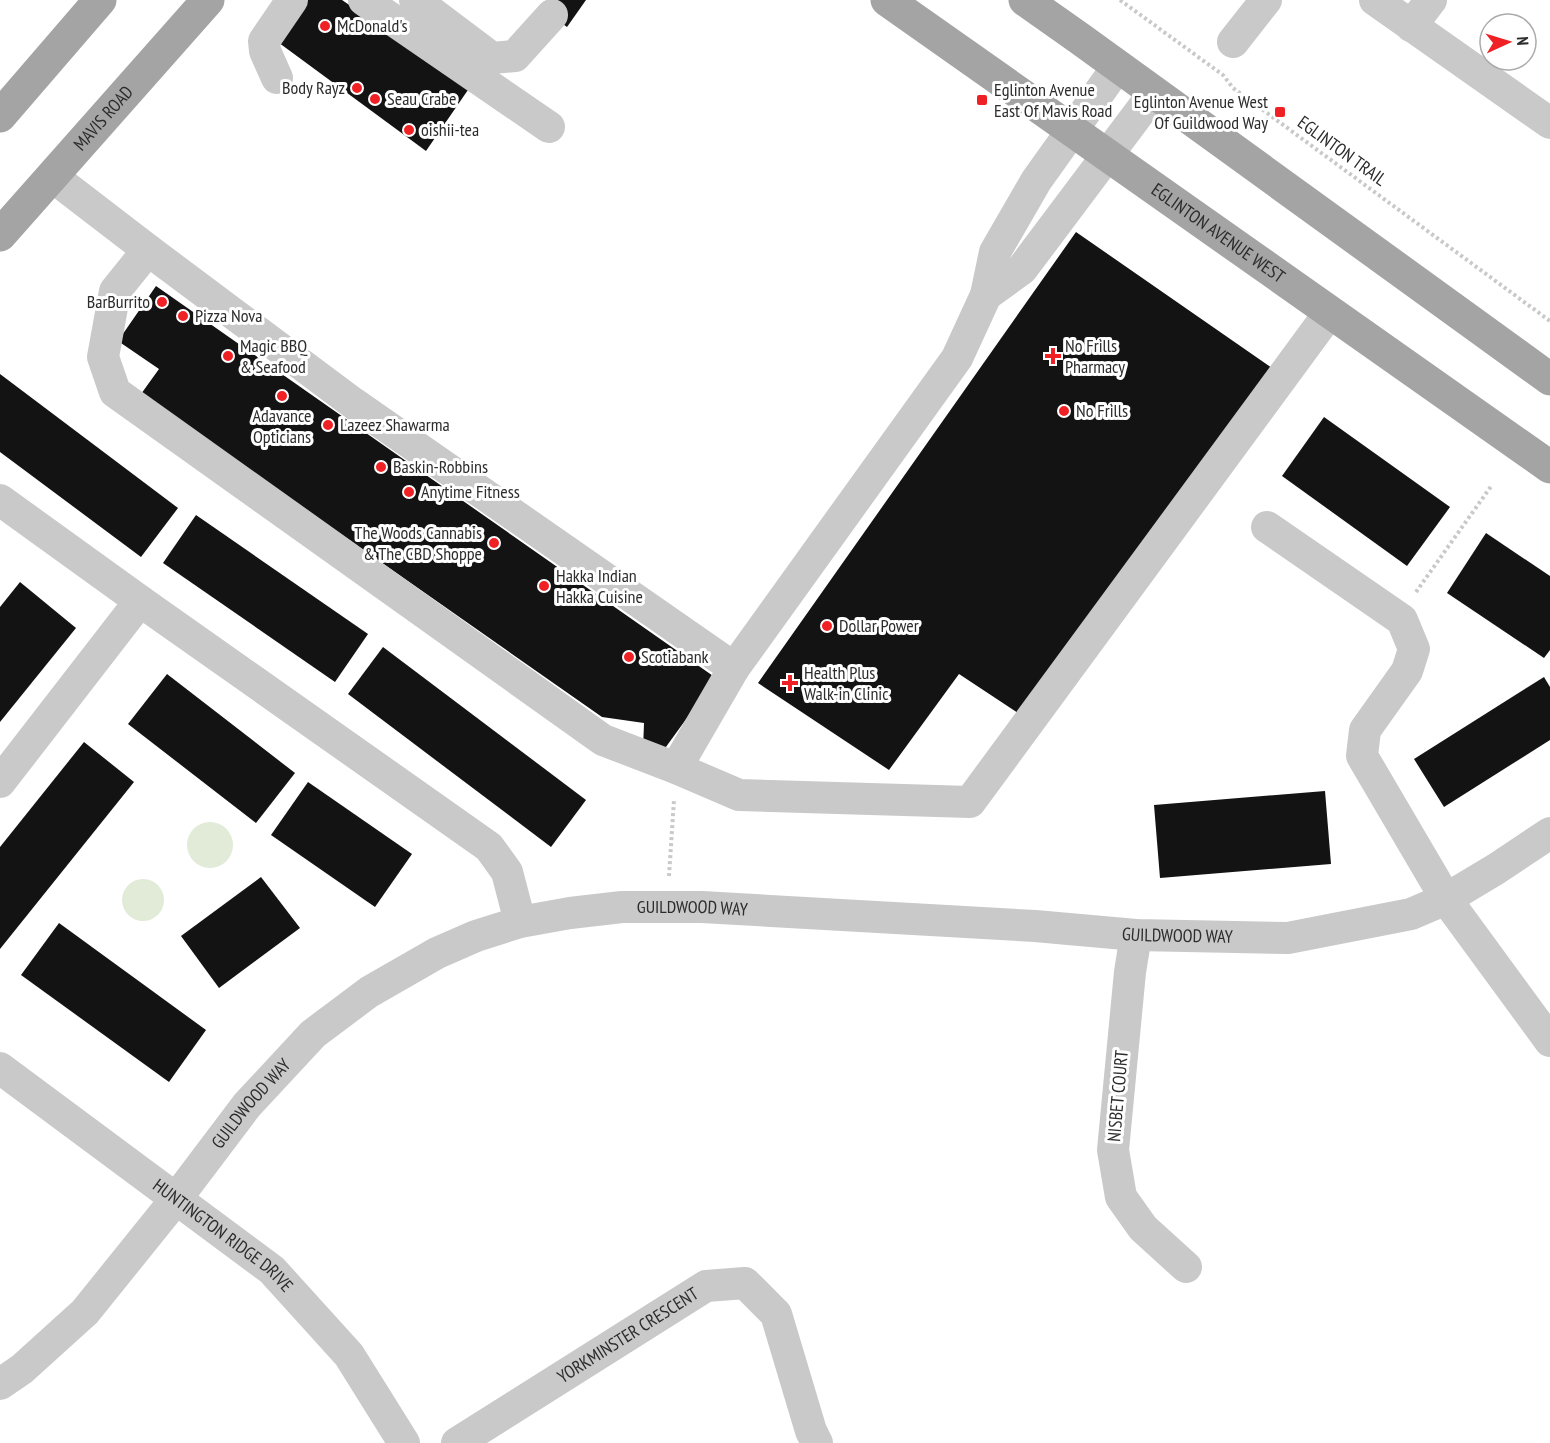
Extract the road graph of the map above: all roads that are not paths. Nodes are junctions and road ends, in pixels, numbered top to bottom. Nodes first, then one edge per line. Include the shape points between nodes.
1 (100, 0) edge
2 (208, 0) edge
3 (292, 0) edge
4 (364, 0) edge
5 (416, 0) edge
6 (887, 0) edge
7 (1024, 0) edge
8 (1266, 0) edge
9 (1375, 0) edge
10 (1431, 0) edge
11 (552, 15) dead end
12 (1411, 26) junction
13 (1233, 42) dead end
14 (1118, 66) junction
15 (277, 78) dead end
16 (1154, 93) junction
17 (0, 116) edge
18 (1550, 123) edge
19 (549, 127) dead end
20 (1072, 131) junction
21 (1107, 156) junction
22 (53, 177) junction
23 (0, 235) edge
24 (148, 250) junction
25 (986, 295) junction
26 (1329, 312) junction
27 (1550, 379) edge
28 (1550, 467) edge
29 (0, 500) edge
30 (1267, 527) dead end
31 (140, 601) junction
32 (734, 668) junction
33 (676, 768) junction
34 (0, 782) edge
35 (1550, 833) edge
36 (1446, 899) junction
37 (520, 922) junction
38 (1136, 935) junction
39 (1550, 1041) edge
40 (0, 1068) edge
41 (176, 1199) junction
42 (1186, 1267) dead end
43 (0, 1384) edge
44 (404, 1443) edge
45 (458, 1443) edge
46 (818, 1443) edge

1 - 17 main road
2 - 22 main road, MAVIS ROAD
3 - 15 street via 264,41
4 - 19 street
5 - 11 street via 492,58 515,56
6 - 20 main road, EGLINTON AVENUE WEST
7 - 14 main road
8 - 13 street
9 - 12 street
10 - 12 street
12 - 18 street
14 - 16 main road
14 - 20 street
16 - 21 street
16 - 27 main road
20 - 21 main road, EGLINTON AVENUE WEST
20 - 25 street via 1036,181 995,252
21 - 25 street via 1022,269
21 - 26 main road, EGLINTON AVENUE WEST
22 - 23 main road, MAVIS ROAD
22 - 24 street
24 - 32 street via 353,403
24 - 33 street via 115,291 103,357 115,392 603,740
25 - 32 street via 957,358
26 - 28 main road, EGLINTON AVENUE WEST
26 - 33 street via 970,802 739,795
29 - 31 street
30 - 36 street via 1402,620 1414,649 1407,672 1365,730 1362,756
31 - 34 street
31 - 37 street via 489,847 507,872
32 - 33 street
35 - 36 street, GUILDWOOD WAY
36 - 38 street, GUILDWOOD WAY via 1411,914 1288,938
36 - 39 street
37 - 38 street, GUILDWOOD WAY via 612,908 702,907
37 - 41 street, GUILDWOOD WAY via 437,953 369,992 313,1034 247,1105
38 - 42 street, NISBET COURT via 1113,1150 1121,1197 1143,1228
40 - 41 street, HUNTINGTON RIDGE DRIVE
41 - 43 street, GUILDWOOD WAY via 85,1312
41 - 44 street, HUNTINGTON RIDGE DRIVE via 272,1270 349,1355
45 - 46 street, YORKMINSTER CRESCENT via 706,1286 745,1283 776,1314

